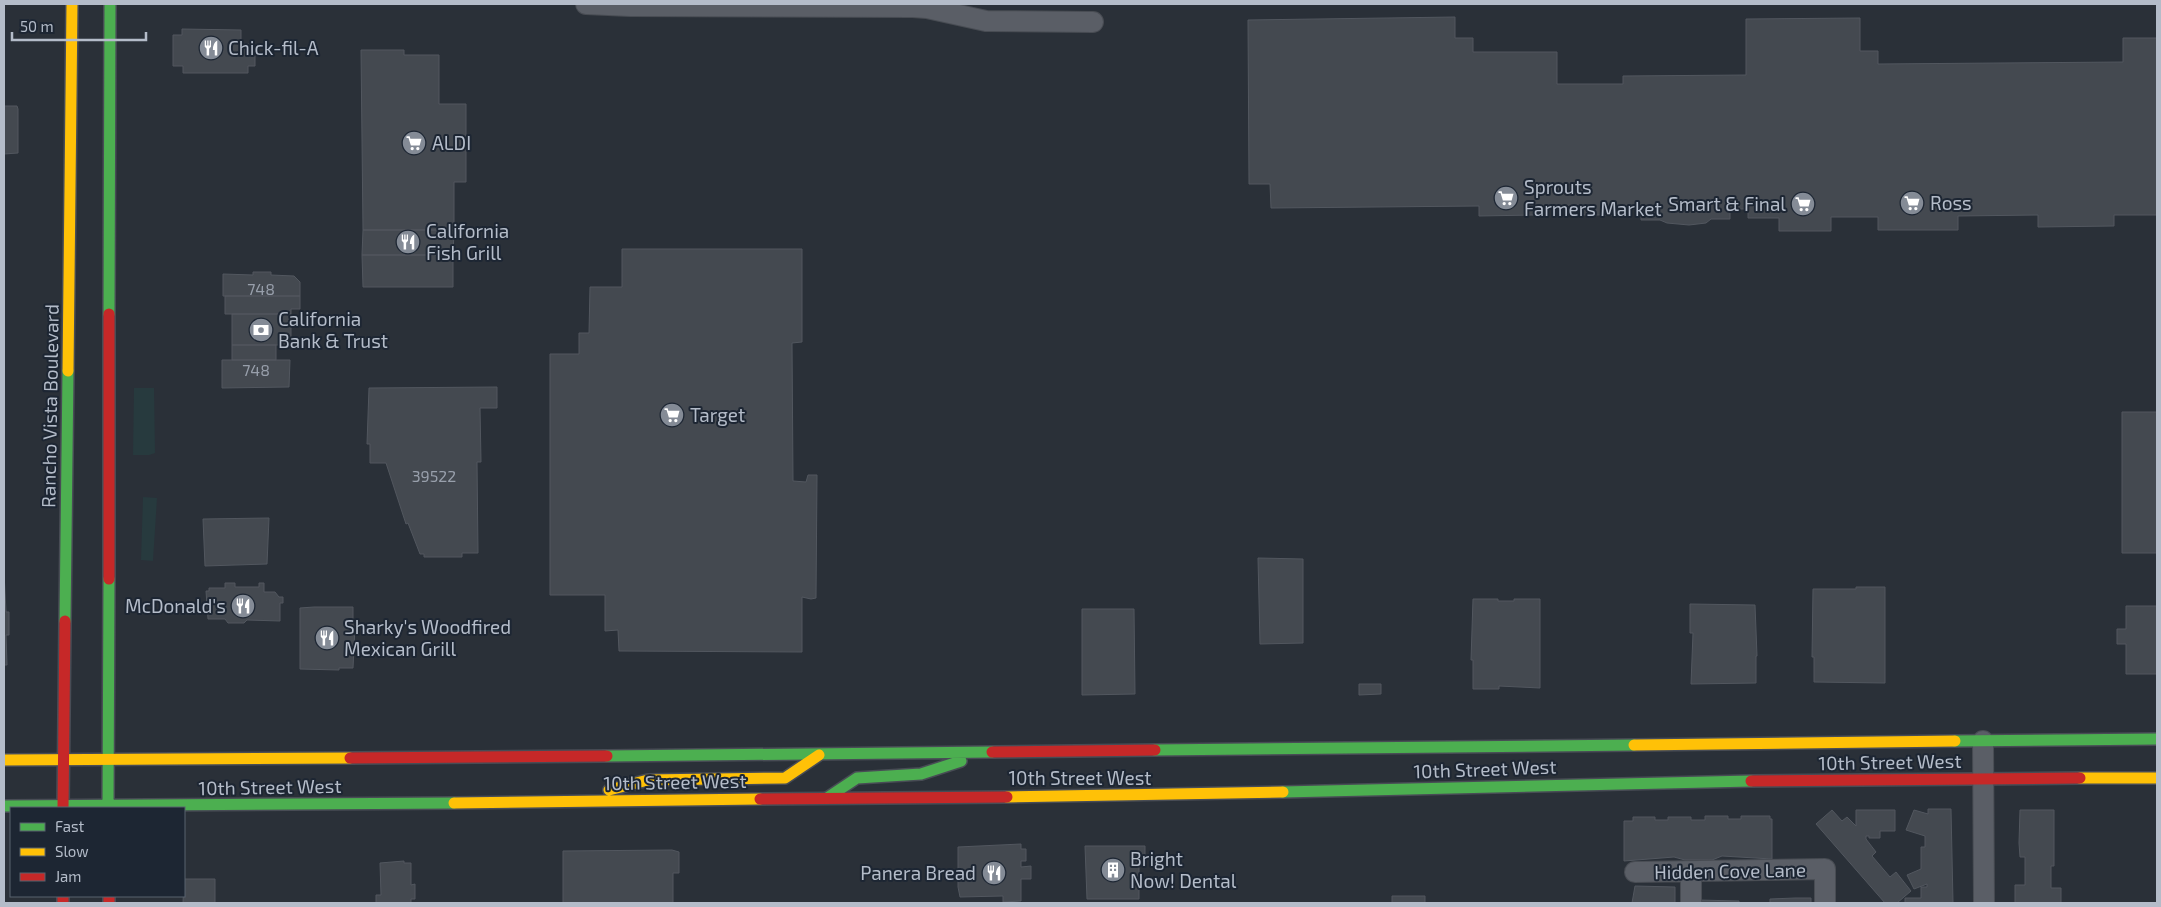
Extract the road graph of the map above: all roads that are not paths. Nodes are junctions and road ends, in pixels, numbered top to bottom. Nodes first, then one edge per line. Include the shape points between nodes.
1 (72, 4) edge
2 (110, 4) edge
3 (586, 4) edge
4 (1093, 22) dead end
5 (2157, 739) edge
6 (1983, 741) junction
7 (986, 753) junction
8 (819, 755) junction
9 (4, 760) edge
10 (62, 760) junction
11 (107, 760) junction
12 (1983, 778) junction
13 (2157, 778) edge
14 (827, 798) junction
15 (569, 801) junction
16 (4, 806) edge
17 (34, 807) edge
18 (63, 807) edge
19 (108, 807) edge
20 (1635, 872) dead end
21 (1691, 872) junction
22 (1691, 903) edge
23 (1825, 903) edge
24 (1984, 903) edge

1 - 10 main road, Rancho Vista Boulevard
2 - 11 main road
3 - 4 street via 913,7 986,21
5 - 6 main road, 10th Street West
6 - 7 main road, 10th Street West
6 - 12 street
7 - 8 main road, 10th Street West
7 - 14 main road via 921,774 857,778
8 - 11 main road, 10th Street West
8 - 15 main road via 785,778 648,780
9 - 10 main road, 10th Street West
10 - 11 main road, 10th Street West
10 - 18 main road, Rancho Vista Boulevard
11 - 19 main road
12 - 13 main road, 10th Street West
12 - 14 main road, 10th Street West via 1178,795
12 - 24 street
14 - 15 main road, 10th Street West
15 - 19 main road, 10th Street West
16 - 17 main road, 10th Street West
20 - 21 street, Hidden Cove Lane
21 - 22 street
21 - 23 street, Hidden Cove Lane via 1825,869

